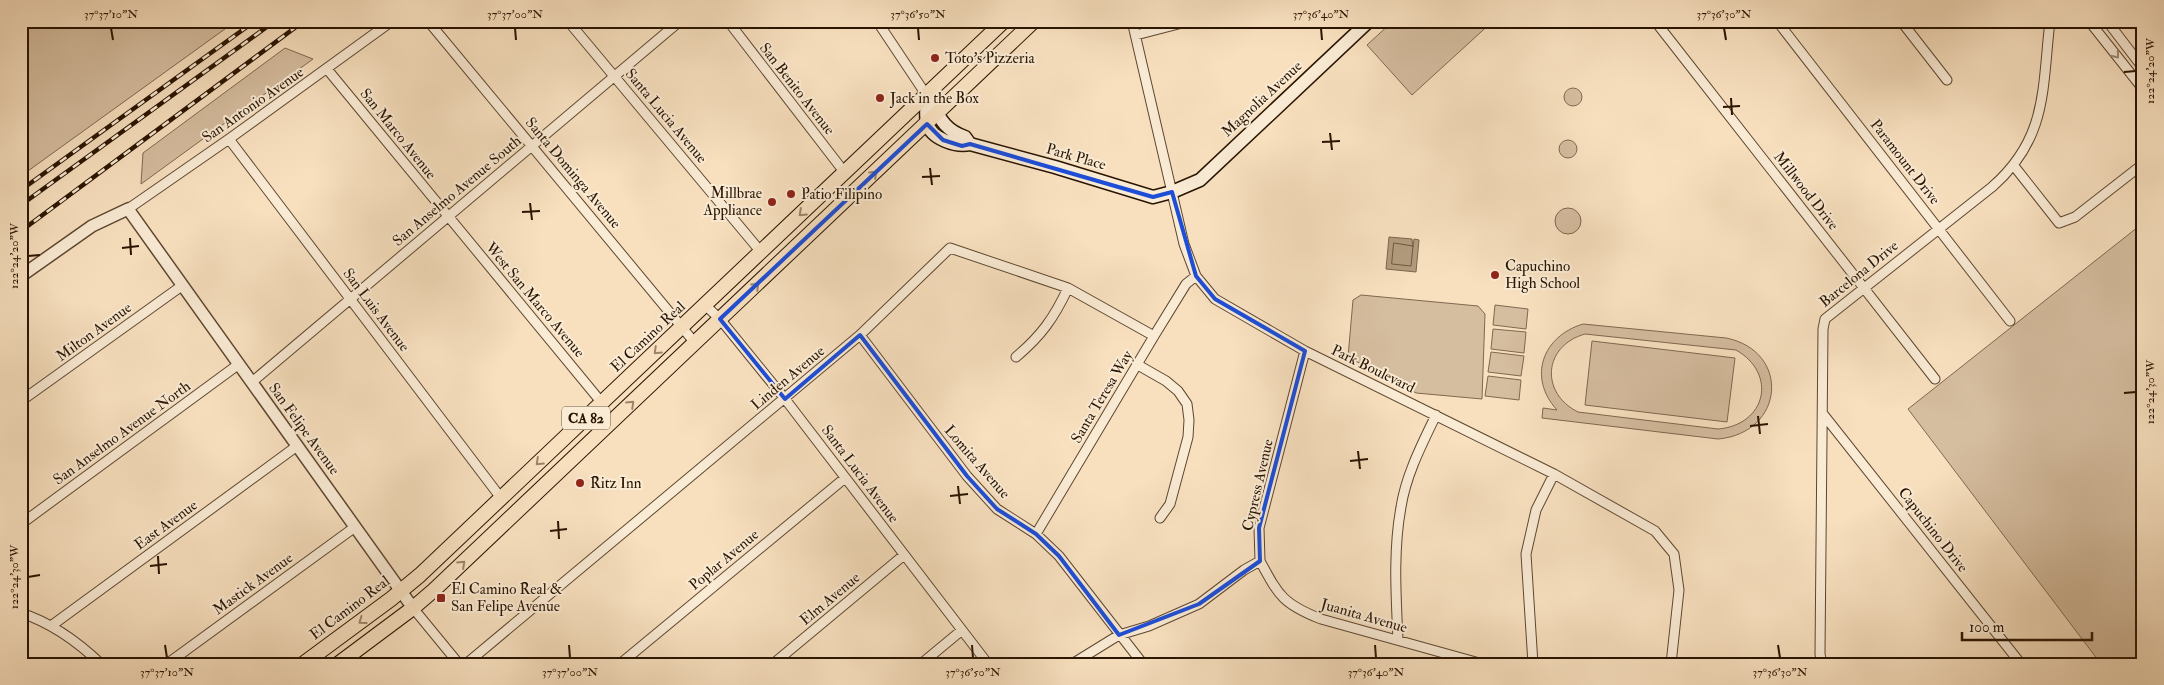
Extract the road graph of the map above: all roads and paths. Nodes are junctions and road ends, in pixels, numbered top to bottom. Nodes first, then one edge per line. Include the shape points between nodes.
1 (392, 21) edge
2 (428, 21) edge
3 (568, 21) edge
4 (680, 21) edge
5 (728, 21) edge
6 (877, 21) edge
7 (1004, 21) edge
8 (1034, 21) edge
9 (1132, 21) edge
10 (1190, 21) edge
11 (1369, 21) edge
12 (1655, 21) edge
13 (1777, 21) edge
14 (1901, 21) edge
15 (2050, 21) edge
16 (2089, 21) edge
17 (2107, 21) edge
18 (1136, 35) junction
19 (2143, 68) edge
20 (327, 69) junction
21 (614, 76) junction
22 (1947, 80) dead end
23 (2143, 89) edge
24 (927, 96) junction
25 (937, 114) junction
26 (927, 124) junction
27 (229, 139) junction
28 (970, 144) junction
29 (533, 146) junction
30 (2143, 164) edge
31 (2014, 166) junction
32 (845, 173) junction
33 (1172, 192) junction
34 (128, 209) junction
35 (447, 216) junction
36 (1939, 228) junction
37 (761, 252) junction
38 (21, 276) edge
39 (1196, 276) junction
40 (183, 285) junction
41 (1864, 287) junction
42 (1068, 288) junction
43 (350, 298) junction
44 (705, 305) junction
45 (720, 319) junction
46 (2010, 321) dead end
47 (682, 327) junction
48 (860, 336) junction
49 (1154, 336) junction
50 (695, 343) junction
51 (1305, 351) junction
52 (1016, 357) dead end
53 (239, 364) junction
54 (1138, 365) junction
55 (1935, 379) dead end
56 (252, 382) junction
57 (785, 399) junction
58 (21, 401) edge
59 (602, 402) junction
60 (1822, 414) junction
61 (1436, 415) junction
62 (297, 446) junction
63 (1554, 474) junction
64 (844, 478) junction
65 (501, 498) junction
66 (1160, 518) dead end
67 (21, 524) edge
68 (355, 527) junction
69 (1036, 534) junction
70 (904, 555) junction
71 (1260, 561) junction
72 (401, 591) junction
73 (413, 608) junction
74 (21, 613) edge
75 (51, 626) junction
76 (962, 630) junction
77 (1119, 635) junction
78 (1398, 640) junction
79 (101, 664) edge
80 (167, 664) edge
81 (303, 664) edge
82 (338, 664) edge
83 (459, 664) edge
84 (466, 664) edge
85 (620, 664) edge
86 (773, 664) edge
87 (921, 664) edge
88 (988, 664) edge
89 (1072, 664) edge
90 (1143, 664) edge
91 (1483, 664) edge
92 (1533, 664) edge
93 (1671, 664) edge
94 (1822, 664) edge
95 (2021, 664) edge

1 - 20 street, San Antonio Avenue
2 - 29 street, Santa Dominga Avenue
3 - 21 street, Santa Lucia Avenue
4 - 21 street, San Anselmo Avenue South
5 - 32 street, San Benito Avenue
6 - 24 street
7 - 24 main road, El Camino Real / CA 82
8 - 25 main road, CA 82
9 - 18 street, Park Boulevard
10 - 18 street
11 - 33 main road, Magnolia Avenue via 1200,180
12 - 41 street, Millwood Drive
13 - 36 street, Paramount Drive
14 - 22 street
15 - 31 street, Barcelona Drive via 2037,121 2028,145
16 -> 23 street
17 - 19 street
18 - 33 street, Park Boulevard
20 - 27 street, San Antonio Avenue
20 - 35 street, San Marco Avenue
21 - 29 street, San Anselmo Avenue South
21 - 37 street, Santa Lucia Avenue
24 - 25 main road, Park Place
24 - 26 main road
24 - 32 main road, El Camino Real / CA 82
25 - 26 main road, CA 82
25 - 28 main road, Park Place via 948,130 965,137
26 - 28 main road, Park Place via 943,140 962,146
45 -> 26 main road, CA 82
27 - 34 street, San Antonio Avenue
27 - 43 street, San Luis Avenue
28 - 33 main road, Park Place via 1153,197
29 - 35 street, San Anselmo Avenue South
29 - 47 street, Santa Dominga Avenue
30 - 31 street via 2075,217 2059,223
31 - 36 street, Barcelona Drive
32 -> 37 main road, El Camino Real / CA 82
33 - 39 street, Park Boulevard via 1184,244
34 - 38 street via 92,226
34 - 40 street, San Felipe Avenue
35 - 43 street, San Anselmo Avenue South
35 - 59 street, West San Marco Avenue
36 - 41 street, Barcelona Drive
36 - 46 street, Paramount Drive
37 - 44 main road, El Camino Real / CA 82
39 - 49 street, Santa Teresa Way via 1186,284
39 - 51 street, Park Boulevard via 1215,299
40 - 53 street, San Felipe Avenue
40 - 58 street, Milton Avenue
41 - 55 street, Millwood Drive
41 - 60 street, Barcelona Drive via 1825,319
42 - 48 street, Linden Avenue via 950,248
42 - 49 street, Linden Avenue
42 - 52 street via 1055,316
43 - 56 street, San Anselmo Avenue South
43 - 65 street, San Luis Avenue
44 - 45 street, Santa Lucia Avenue
44 - 47 main road, El Camino Real / CA 82
45 - 50 main road, CA 82
45 - 57 street, Santa Lucia Avenue
47 - 50 street, Santa Dominga Avenue
47 -> 59 main road, El Camino Real / CA 82
48 - 57 street, Linden Avenue
48 - 69 street, Lomita Avenue via 997,509
49 - 54 street, Santa Teresa Way
73 -> 50 main road, CA 82
51 - 61 street, Park Boulevard
51 - 71 street, Cypress Avenue via 1260,528
53 - 56 street, San Felipe Avenue
53 - 67 street, San Anselmo Avenue North
54 - 66 street via 1166,380 1178,391 1187,404 1190,420 1170,504
54 - 69 street, Santa Teresa Way
56 - 62 street, San Felipe Avenue
57 - 64 street, Santa Lucia Avenue
57 - 84 street, Linden Avenue
59 -> 65 main road, El Camino Real / CA 82
60 - 94 street, Barcelona Drive
60 - 95 street, Capuchino Drive
61 - 63 street, Park Boulevard
61 - 78 street via 1414,461 1401,506 1395,562
62 - 68 street, San Felipe Avenue
62 - 75 street, East Avenue
63 - 92 street via 1536,510 1526,554
63 - 93 street, Park Boulevard via 1655,531 1674,554 1679,590
64 - 70 street, Santa Lucia Avenue
64 - 85 street, Poplar Avenue
65 - 72 main road, El Camino Real / CA 82
68 - 72 street, San Felipe Avenue
68 - 80 street, Mastick Avenue
69 - 77 street, Lomita Avenue via 1059,556
70 - 76 street, Santa Lucia Avenue
70 - 86 street, Elm Avenue
71 - 77 street via 1199,604
71 - 78 street, Juanita Avenue via 1277,592 1296,609
72 - 73 street, San Felipe Avenue
72 -> 81 main road, El Camino Real / CA 82
73 - 82 main road, CA 82
73 - 83 street, San Felipe Avenue
74 - 75 street
75 - 79 street
76 - 87 street
76 - 88 street, Santa Lucia Avenue
77 - 89 street
77 - 90 street, Lomita Avenue
78 - 91 street, Juanita Avenue

